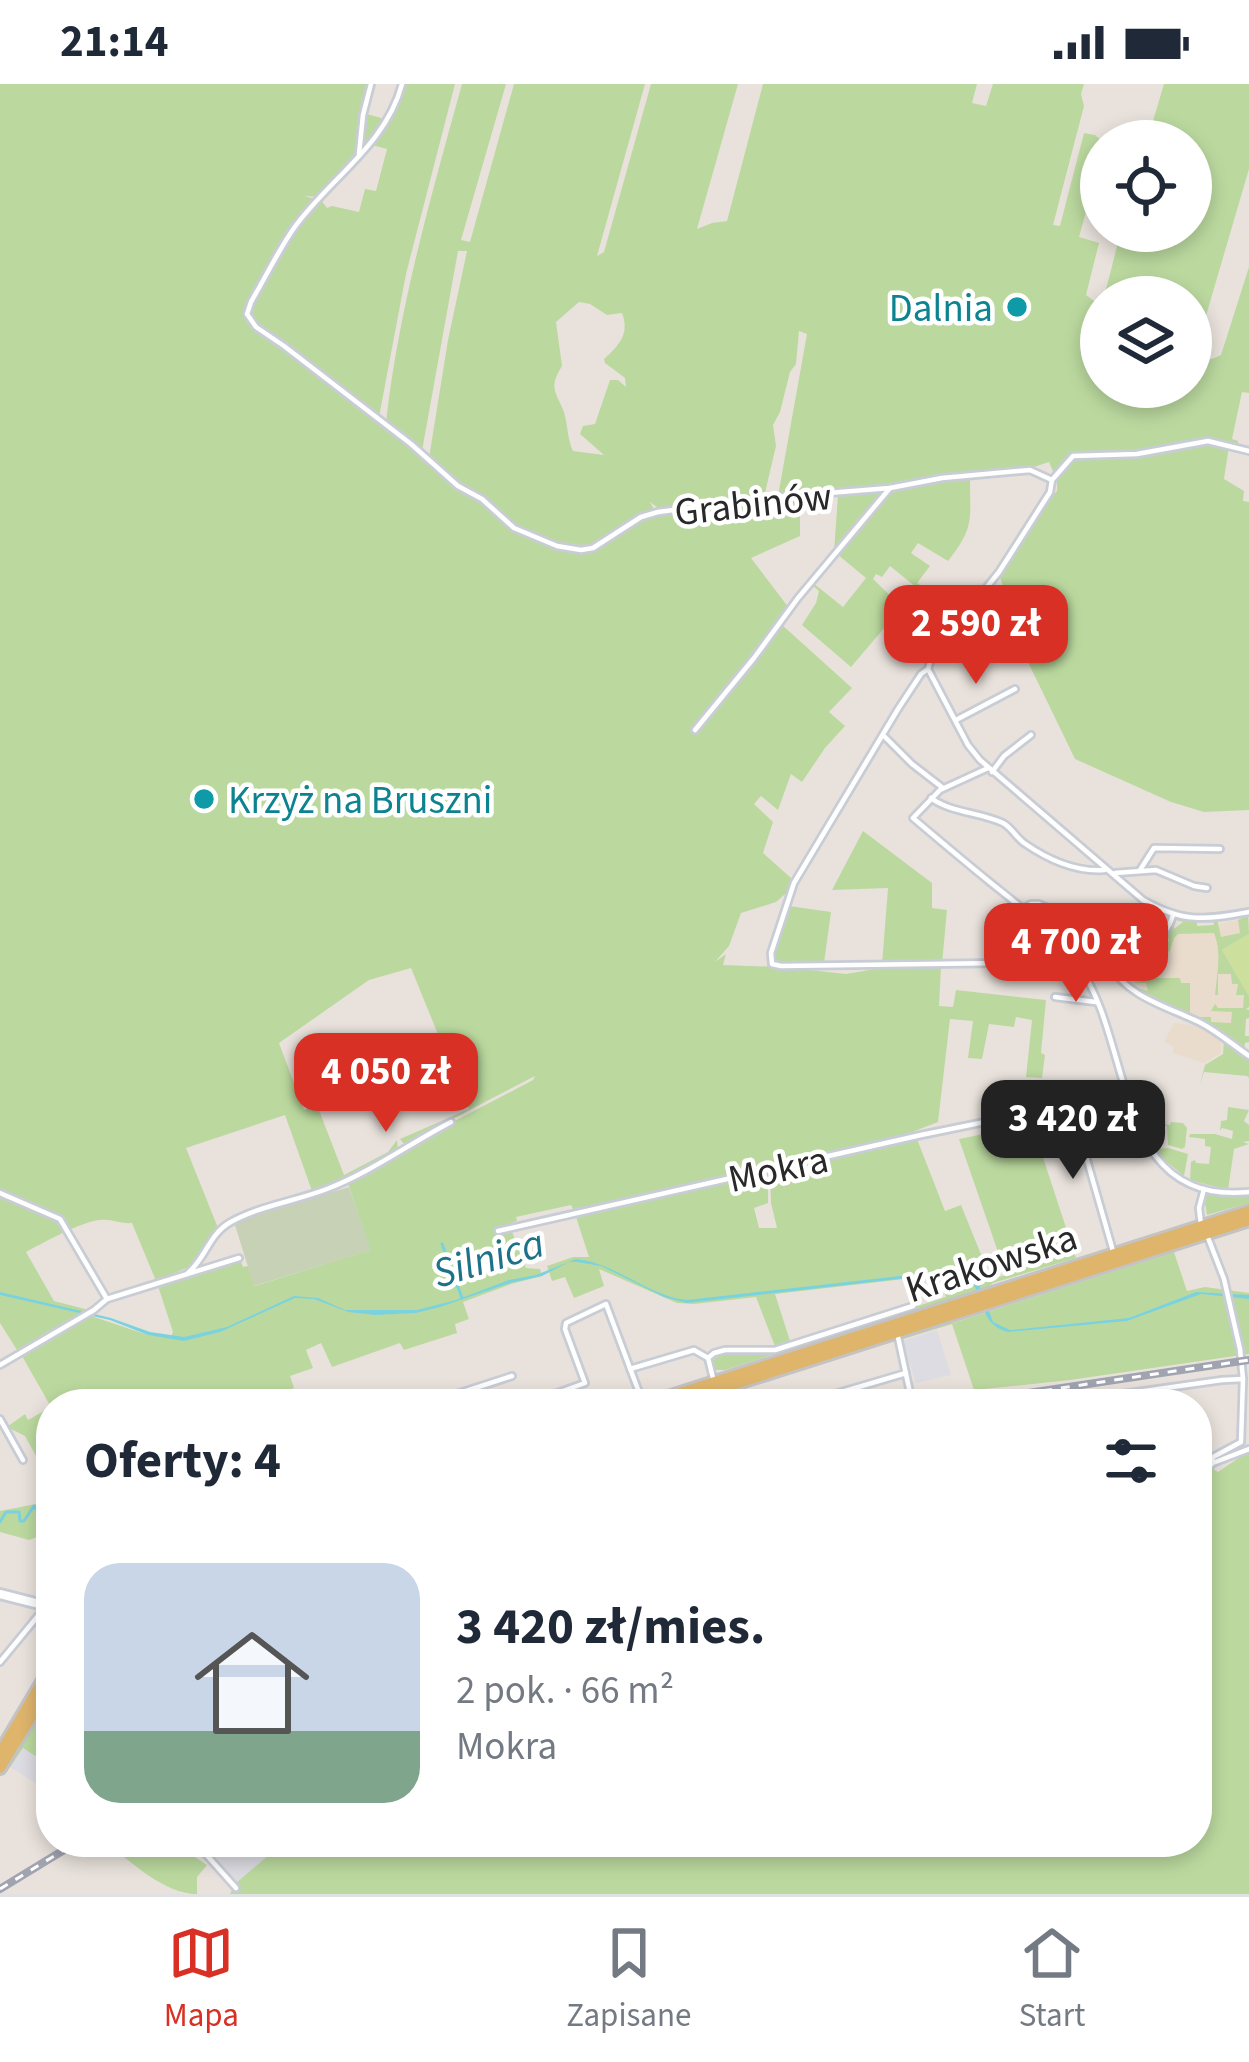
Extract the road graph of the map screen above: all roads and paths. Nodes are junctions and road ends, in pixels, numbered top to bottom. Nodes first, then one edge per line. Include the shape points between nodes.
1 (371, 84) edge
2 (402, 84) edge
3 (360, 155) junction
4 (1249, 451) edge
5 (1052, 481) junction
6 (890, 488) junction
7 (947, 640) junction
8 (1023, 654) dead end
9 (928, 669) junction
10 (1015, 689) dead end
11 (956, 720) junction
12 (695, 730) dead end
13 (1030, 735) dead end
14 (884, 736) junction
15 (990, 770) junction
16 (943, 788) junction
17 (932, 798) junction
18 (1220, 849) dead end
19 (1106, 868) junction
20 (1141, 870) junction
21 (1114, 874) junction
22 (1207, 888) dead end
23 (1023, 909) junction
24 (1249, 912) edge
25 (1173, 915) junction
26 (1159, 941) junction
27 (1076, 962) junction
28 (1109, 964) junction
29 (1084, 974) junction
30 (1055, 997) dead end
31 (1096, 1002) junction
32 (1249, 1056) edge
33 (1127, 1094) junction
34 (1059, 1107) junction
35 (451, 1123) dead end
36 (1204, 1189) junction
37 (1249, 1192) edge
38 (0, 1193) edge
39 (1201, 1201) junction
40 (1249, 1216) edge
41 (1218, 1221) junction
42 (1202, 1230) junction
43 (498, 1231) dead end
44 (1114, 1255) junction
45 (239, 1258) dead end
46 (188, 1274) junction
47 (107, 1299) junction
48 (983, 1301) junction
49 (913, 1306) dead end
50 (889, 1325) junction
51 (708, 1358) junction
52 (0, 1365) edge
53 (630, 1369) junction
54 (906, 1373) junction
55 (512, 1376) dead end
56 (1244, 1379) junction
57 (472, 1389) edge
58 (568, 1389) edge
59 (638, 1389) edge
60 (715, 1389) edge
61 (718, 1389) edge
62 (852, 1389) edge
63 (909, 1389) edge
64 (1158, 1389) edge
65 (0, 1418) edge
66 (1249, 1450) edge
67 (23, 1460) dead end
68 (1212, 1461) edge
69 (1212, 1465) edge
70 (0, 1594) edge
71 (36, 1604) edge
72 (36, 1620) edge
73 (0, 1662) edge
74 (36, 1692) edge
75 (36, 1709) edge
76 (0, 1753) edge
77 (0, 1768) edge
78 (208, 1857) edge
79 (236, 1888) dead end

1 - 3 street
2 - 3 street
3 - 6 street, Grabinów via 295,226 249,319 510,525 581,550 658,512
4 - 5 street via 1208,441 1082,454
5 - 6 street, Grabinów via 1030,470
5 - 7 street via 1006,562
6 - 12 street
7 - 8 street
7 - 9 street
9 - 11 street
9 - 14 street
10 - 11 street
11 - 15 street
13 - 15 street
14 - 16 street
14 - 27 street via 794,883 772,964
15 - 16 street
15 - 19 street
16 - 17 street
17 - 19 street via 1007,825 1070,867
17 - 23 street via 914,818
18 - 20 street via 1154,848
19 - 21 street
20 - 21 street
20 - 22 street
21 - 25 street
23 - 26 street via 1040,904 1090,926
23 - 27 street
24 - 25 street
25 - 26 street
26 - 28 street
27 - 29 street
28 - 29 street
28 - 32 street via 1142,995
29 - 31 street
30 - 31 street
31 - 33 street
33 - 34 street, Mokra
33 - 36 street via 1160,1163
34 - 43 street, Mokra
34 - 44 street via 1082,1139
35 - 46 street via 377,1166 230,1223
36 - 37 street
36 - 39 street
38 - 47 street via 60,1220
39 - 41 street via 1205,1218
39 - 42 street
40 - 41 main road, Krakowska
40 - 42 main road, Krakowska
41 - 42 main road, Krakowska
42 - 44 main road, Krakowska
42 - 48 main road, Krakowska
42 - 56 street via 1228,1294
44 - 48 main road, Krakowska
45 - 46 street
46 - 47 street
47 - 52 street
48 - 50 main road, Krakowska
49 - 50 street
50 - 51 street, Krakowska
50 - 54 street, Krakowska
50 - 61 main road, Krakowska
51 - 53 street, Krakowska via 694,1350
51 - 60 street
53 - 58 street via 606,1304 566,1323 585,1383
53 - 59 street
54 - 62 street
54 - 63 street, Krakowska
55 - 57 street
56 - 64 street
56 - 68 street via 1241,1442
65 - 67 street
66 - 69 street
70 - 71 main road
72 - 73 street
74 - 76 main road
75 - 77 main road
78 - 79 street

